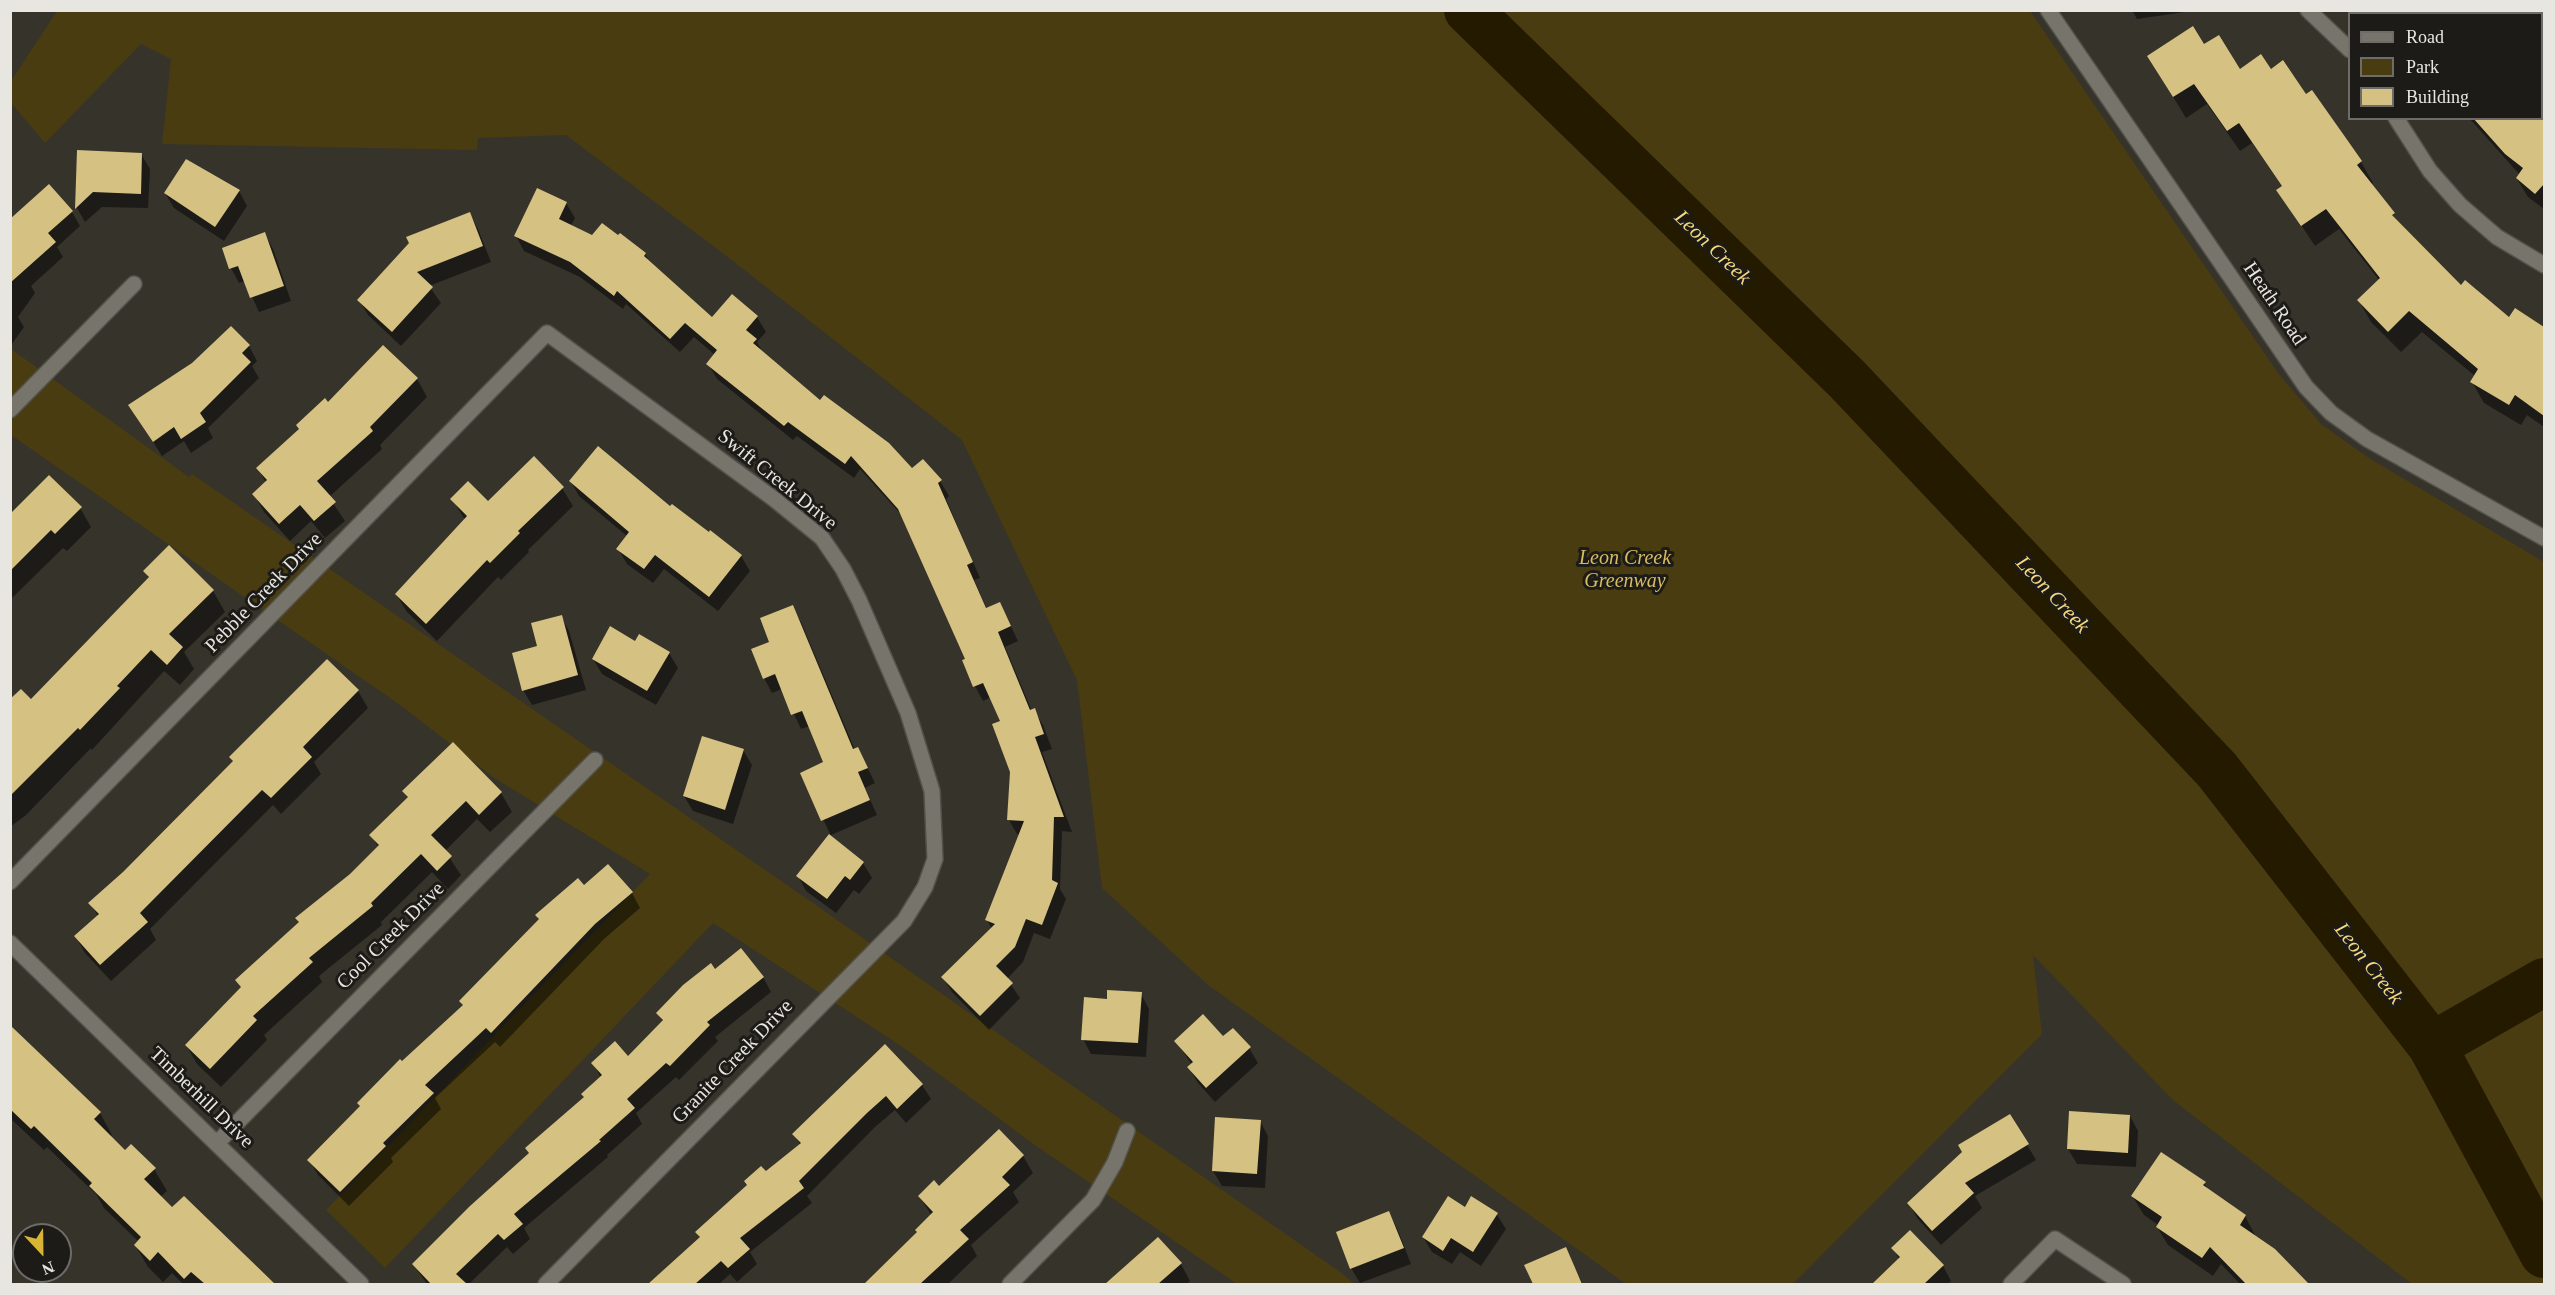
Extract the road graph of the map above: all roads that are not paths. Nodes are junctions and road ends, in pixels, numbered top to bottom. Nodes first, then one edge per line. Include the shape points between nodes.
1 (2048, 10) edge
2 (2308, 10) edge
3 (2348, 49) edge
4 (2397, 120) edge
5 (2544, 265) edge
6 (134, 284) dead end
7 (547, 333) joint
8 (10, 410) edge
9 (2544, 538) edge
10 (595, 760) dead end
11 (935, 859) joint
12 (10, 882) edge
13 (10, 943) edge
14 (1127, 1131) dead end
15 (217, 1143) junction
16 (361, 1284) edge
17 (546, 1284) edge
18 (1010, 1284) edge
19 (2011, 1284) edge
20 (2123, 1284) edge

1 - 9 street, Heath Road via 2306,387 2331,413 2367,439
2 - 3 street
4 - 5 street via 2430,171 2460,205 2497,237
6 - 8 street
7 - 11 street, Swift Creek Drive via 822,538 859,600 908,713 932,791
7 - 12 street, Pebble Creek Drive
10 - 15 street, Cool Creek Drive
11 - 17 street, Granite Creek Drive via 925,887 904,921
13 - 15 street, Timberhill Drive
14 - 18 street via 1093,1200
15 - 16 street, Timberhill Drive
19 - 20 street via 2055,1239

